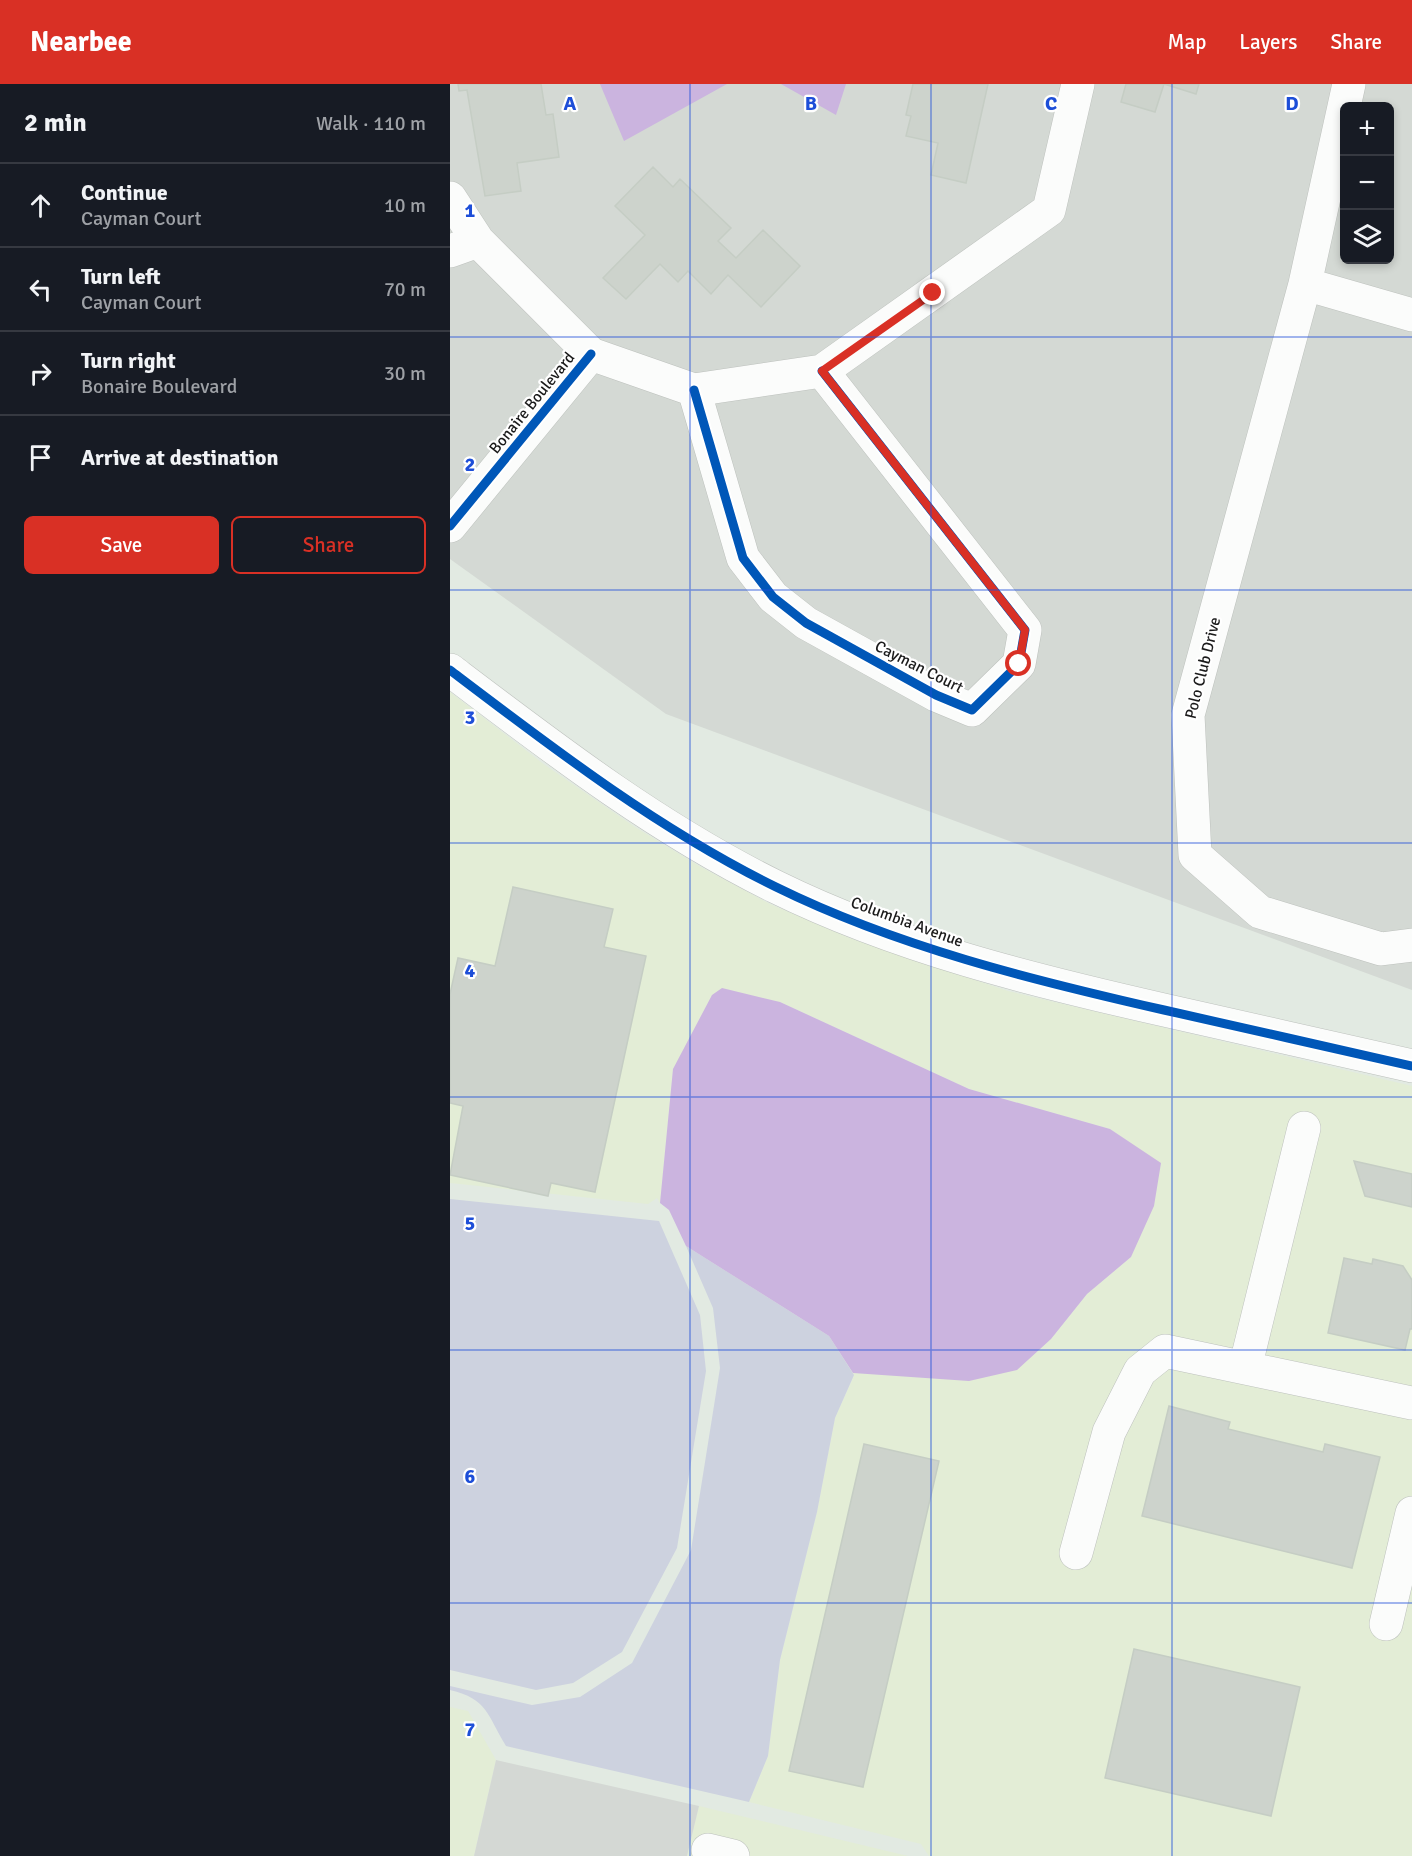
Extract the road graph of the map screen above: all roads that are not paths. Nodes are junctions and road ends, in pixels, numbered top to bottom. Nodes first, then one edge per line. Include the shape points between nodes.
1 (1078, 84) edge
2 (1349, 84) edge
3 (450, 198) edge
4 (464, 246) edge
5 (1305, 284) junction
6 (1412, 315) edge
7 (591, 354) junction
8 (822, 371) junction
9 (694, 390) junction
10 (450, 526) edge
11 (450, 670) edge
12 (1412, 945) edge
13 (1412, 1066) edge
14 (1304, 1128) dead end
15 (1245, 1368) junction
16 (1412, 1403) edge
17 (1412, 1513) edge
18 (1076, 1553) dead end
19 (1386, 1624) dead end

1 - 8 street, Bonaire Boulevard via 1048,210
2 - 5 street, Polo Club Drive
3 - 4 street, Bonaire Boulevard
4 - 7 street, Bonaire Boulevard
5 - 6 street
5 - 12 street, Polo Club Drive via 1188,715 1195,855 1260,912 1381,949
7 - 9 street, Bonaire Boulevard
7 - 10 street, Bonaire Boulevard
8 - 9 street, Bonaire Boulevard
8 - 9 street, Cayman Court via 1025,630 1019,664 972,710 936,695 806,623 773,597 743,558
11 - 13 street, Columbia Avenue via 554,749 644,810 777,887 858,922 1013,973
14 - 15 street
15 - 16 street
15 - 18 street via 1165,1351 1140,1371 1109,1432
17 - 19 street

